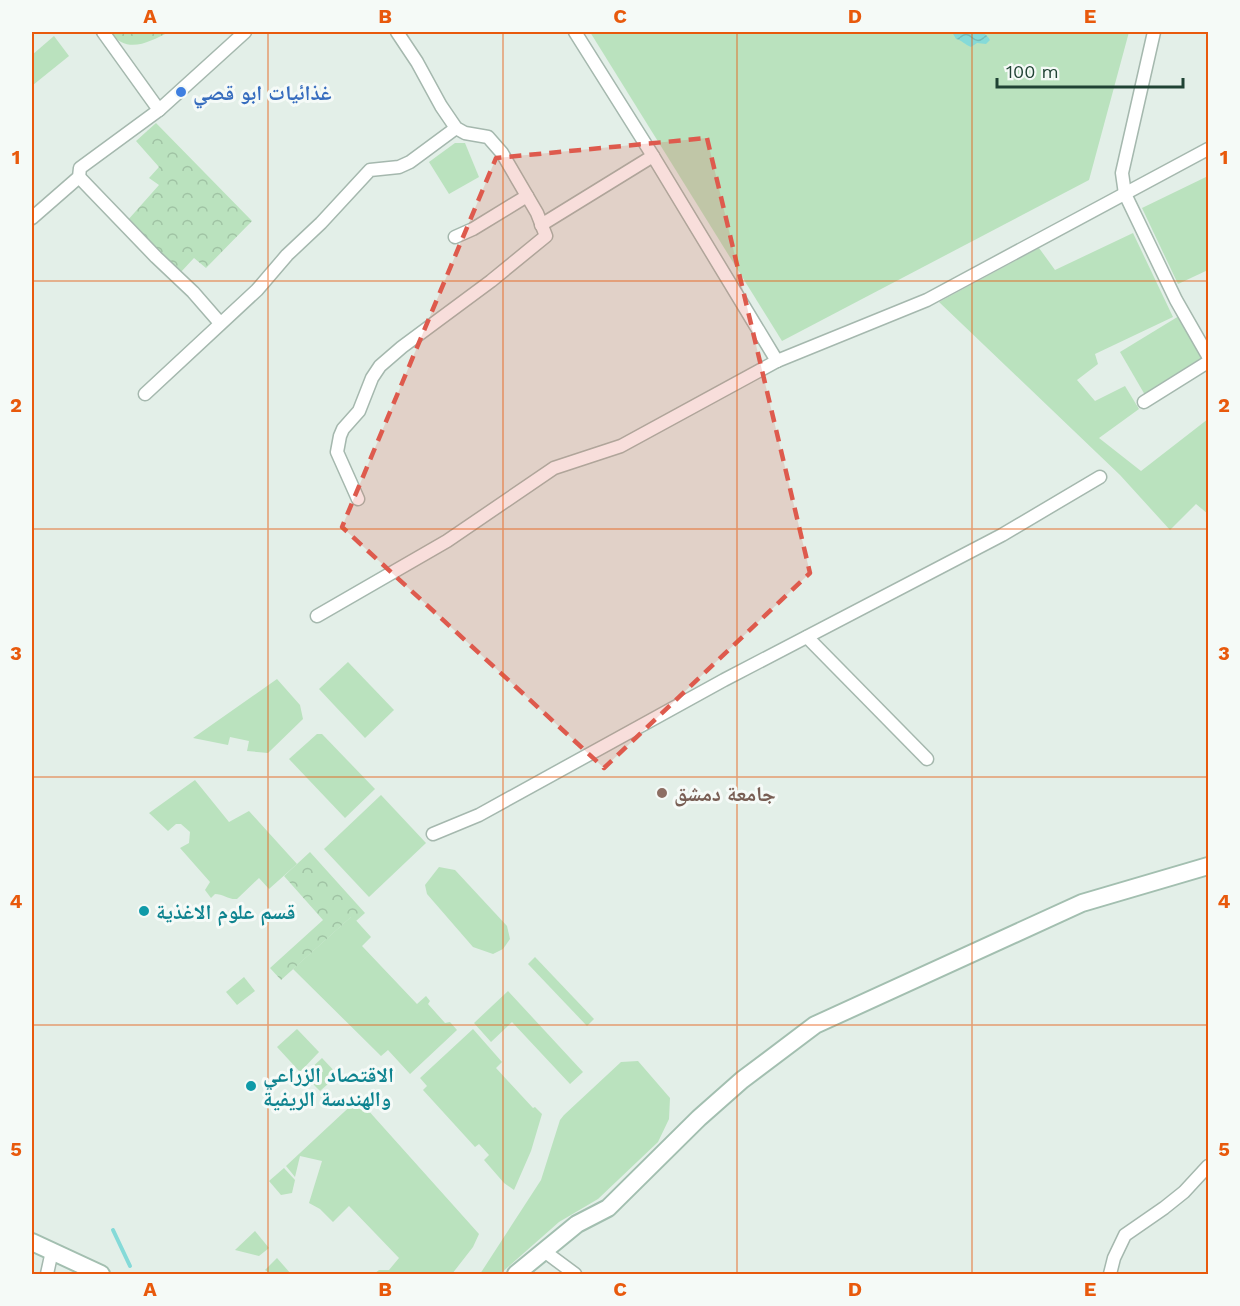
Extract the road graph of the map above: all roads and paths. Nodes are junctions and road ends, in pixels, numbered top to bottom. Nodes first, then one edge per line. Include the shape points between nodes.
1 (103, 32) edge
2 (245, 32) edge
3 (397, 32) edge
4 (575, 32) edge
5 (1154, 32) edge
6 (159, 110) junction
7 (456, 128) junction
8 (1209, 149) edge
9 (653, 156) junction
10 (79, 177) junction
11 (1125, 194) junction
12 (527, 196) junction
13 (32, 218) edge
14 (541, 225) junction
15 (455, 237) dead end
16 (220, 324) junction
17 (1209, 356) edge
18 (777, 361) junction
19 (1209, 363) edge
20 (145, 394) dead end
21 (1144, 402) dead end
22 (1100, 477) dead end
23 (358, 499) dead end
24 (317, 615) dead end
25 (807, 637) junction
26 (927, 759) dead end
27 (433, 834) dead end
28 (1209, 866) edge
29 (1209, 1166) edge
30 (32, 1242) edge
31 (52, 1251) junction
32 (544, 1251) junction
33 (83, 1268) edge
34 (47, 1275) edge
35 (101, 1275) edge
36 (516, 1275) edge
37 (575, 1275) edge
38 (1110, 1275) edge

1 - 6 street
2 - 6 street
3 - 7 street
4 - 9 street
5 - 11 street via 1122,172
6 - 10 street via 81,168
7 - 12 street via 465,134 488,137
7 - 16 street via 410,162 370,170
8 - 11 street
9 - 14 street
9 - 18 street
10 - 13 street
10 - 16 street
11 - 17 street via 1176,300
11 - 18 street via 927,300
12 - 14 street
12 - 15 street
14 - 23 street via 546,236 380,366 338,444
16 - 20 street
18 - 24 street via 621,446 554,468 447,541
19 - 21 street
22 - 25 street via 1002,536
25 - 26 street
25 - 27 street via 479,814
28 - 32 street via 1082,903 814,1025 699,1118 608,1208 577,1224
29 - 38 street via 1170,1203 1125,1235
30 - 31 street
31 - 33 street
31 - 34 street
32 - 36 street
32 - 37 street
33 - 35 street

